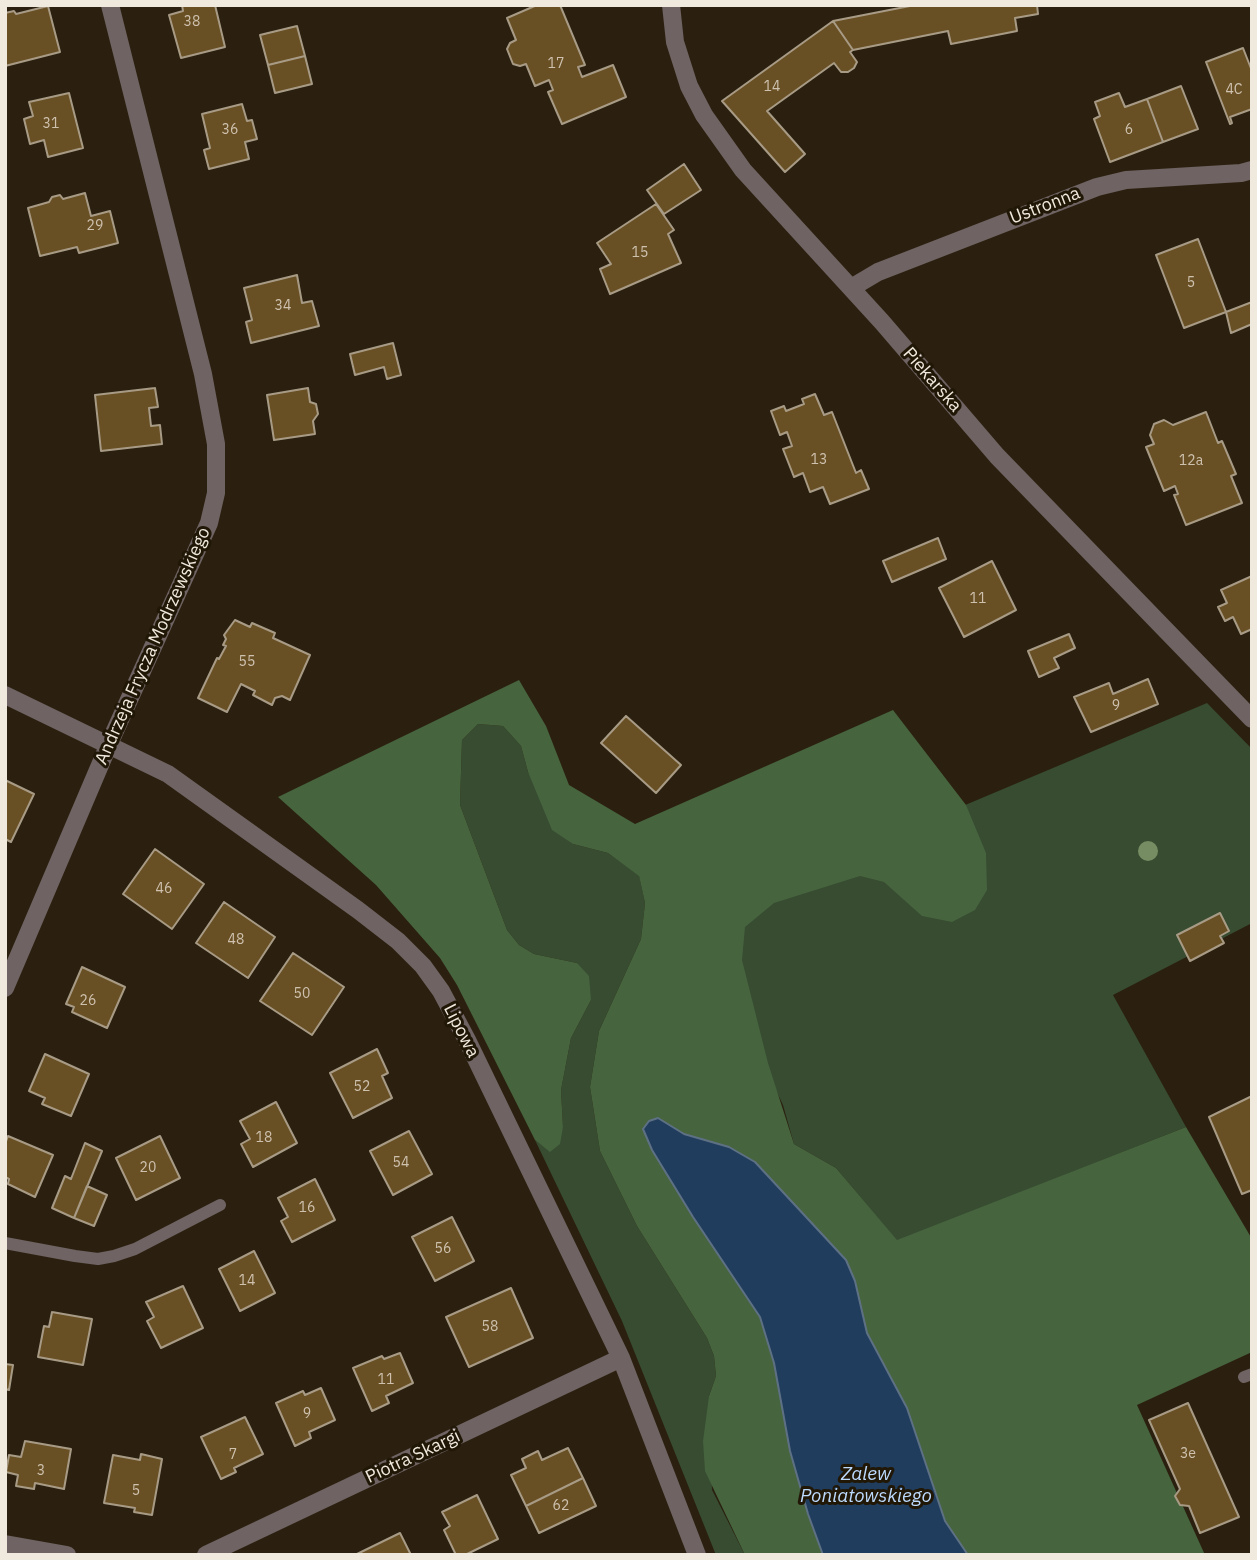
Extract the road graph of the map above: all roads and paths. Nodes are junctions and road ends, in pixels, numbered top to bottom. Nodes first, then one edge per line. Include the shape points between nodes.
1 (110, 5) edge
2 (671, 5) edge
3 (1252, 170) edge
4 (851, 288) junction
5 (5, 695) edge
6 (1252, 719) edge
7 (109, 744) junction
8 (5, 988) edge
9 (220, 1205) dead end
10 (5, 1243) edge
11 (621, 1358) junction
12 (5, 1544) edge
13 (67, 1555) edge
14 (206, 1555) edge
15 (697, 1555) edge

1 - 7 street, Andrzeja Frycza Modrzewskiego via 203,374 216,444 216,493 209,523
2 - 4 street, Piekarska via 681,65 704,115 743,170
3 - 4 street, Ustronna via 1126,180 1097,187 878,272
4 - 6 street, Piekarska via 998,456
5 - 7 street, Lipowa
7 - 8 street, Andrzeja Frycza Modrzewskiego
7 - 11 street, Lipowa via 168,774 212,804 358,910 423,966 467,1040
9 - 10 lane via 135,1249 98,1259
11 - 14 street, Piotra Skargi
11 - 15 street, Lipowa
12 - 13 street

